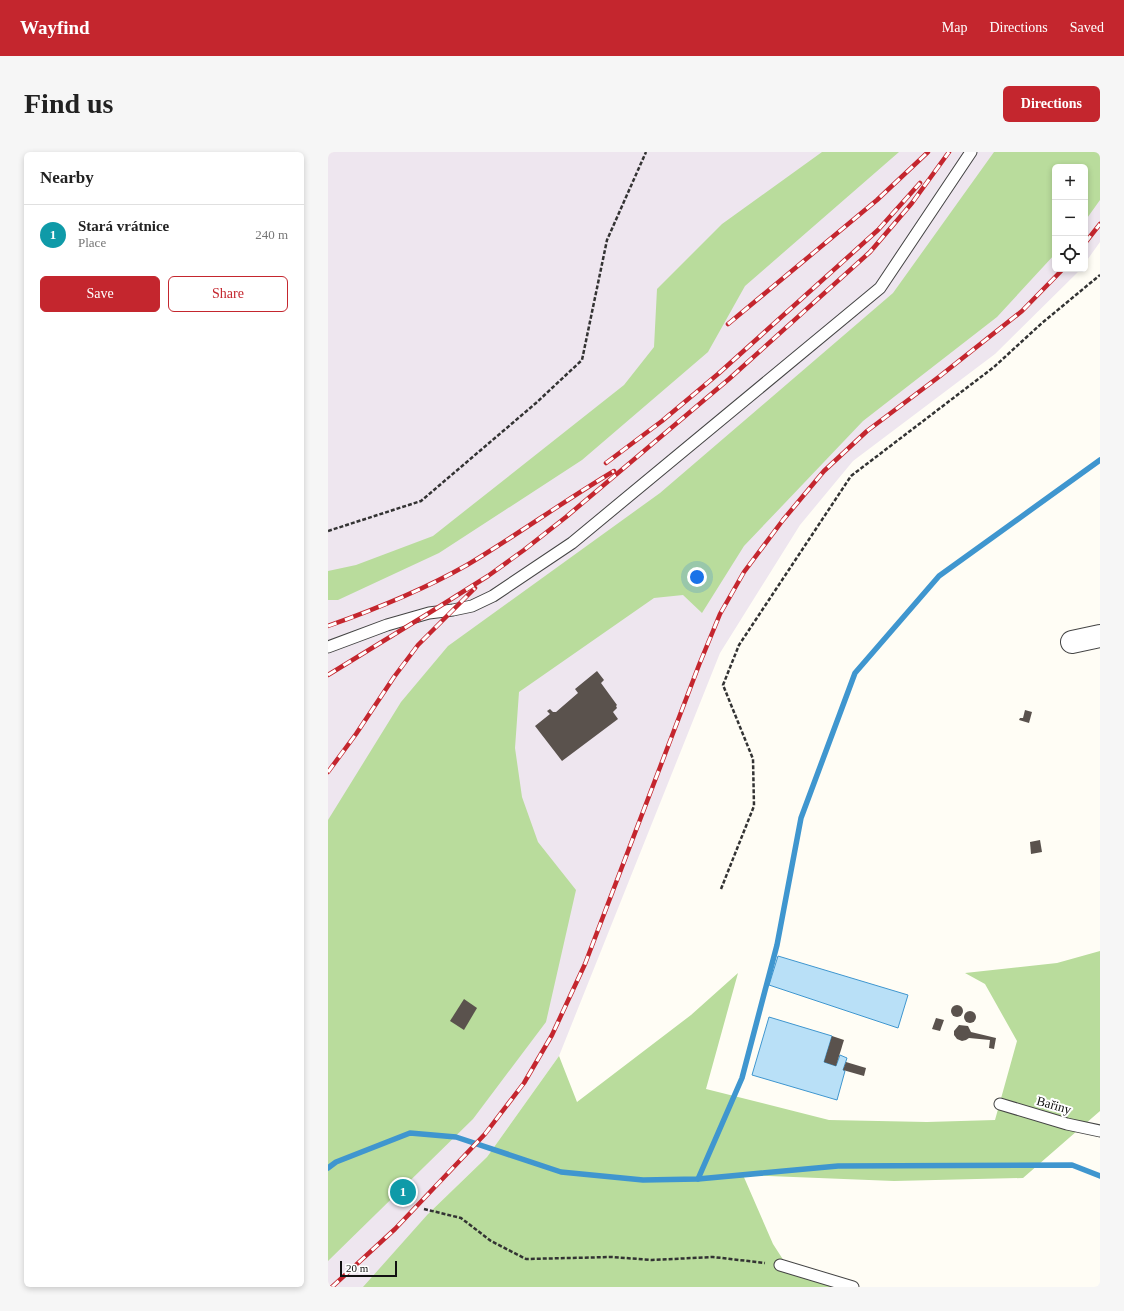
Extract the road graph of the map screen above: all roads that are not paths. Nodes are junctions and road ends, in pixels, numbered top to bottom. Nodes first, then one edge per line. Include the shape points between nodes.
1 (972, 152) edge
2 (1100, 636) edge
3 (1072, 642) dead end
4 (328, 647) edge
5 (1000, 1104) dead end
6 (1100, 1131) edge
7 (780, 1265) road end
8 (853, 1287) edge

1 - 4 lane via 880,288 572,543 493,596 472,606 422,615
2 - 3 street
5 - 6 lane, Bařiny
7 - 8 lane

